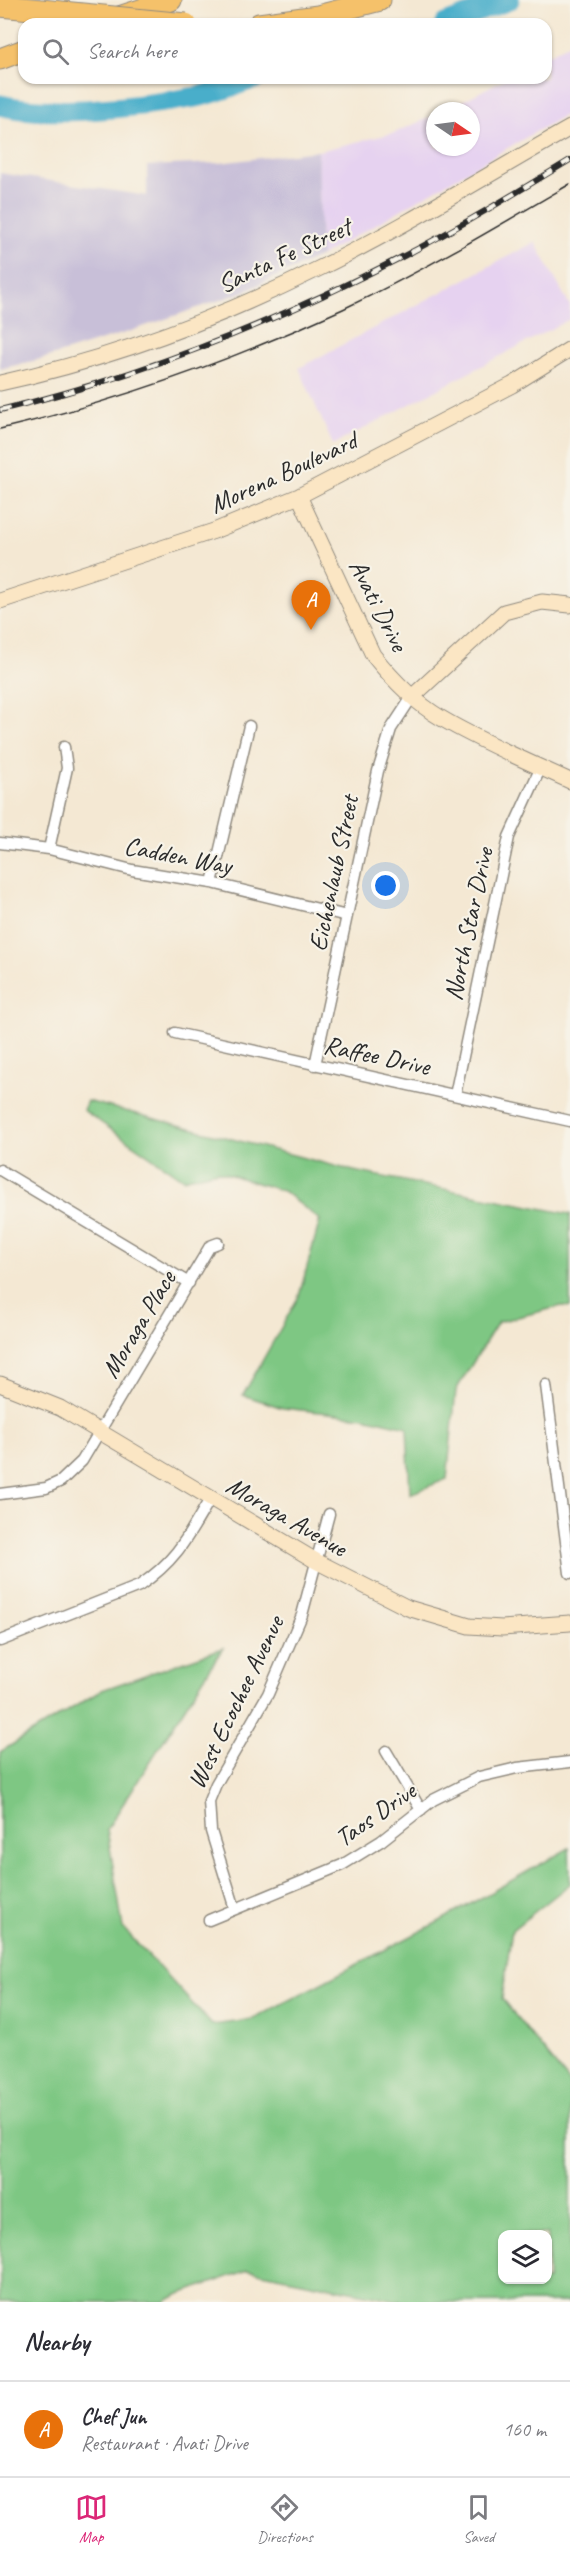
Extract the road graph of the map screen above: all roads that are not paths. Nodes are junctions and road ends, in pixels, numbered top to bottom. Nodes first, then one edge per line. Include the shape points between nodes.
1 (29, 0) edge
2 (171, 0) edge
3 (380, 0) edge
4 (0, 6) edge
5 (0, 11) edge
6 (116, 18) edge
7 (124, 18) edge
8 (303, 18) edge
9 (18, 52) edge
10 (0, 59) edge
11 (570, 128) edge
12 (570, 349) edge
13 (0, 383) edge
14 (299, 496) junction
15 (0, 601) edge
16 (570, 605) edge
17 (411, 697) junction
18 (249, 726) dead end
19 (64, 747) dead end
20 (541, 767) junction
21 (570, 781) edge
22 (0, 843) edge
23 (49, 849) junction
24 (212, 883) junction
25 (347, 916) junction
26 (175, 1033) dead end
27 (315, 1065) junction
28 (455, 1095) junction
29 (570, 1121) edge
30 (0, 1170) edge
31 (218, 1243) dead end
32 (189, 1283) junction
33 (0, 1384) edge
34 (546, 1385) dead end
35 (99, 1432) junction
36 (565, 1491) edge
37 (0, 1494) edge
38 (210, 1499) junction
39 (329, 1514) dead end
40 (316, 1561) junction
41 (570, 1573) edge
42 (570, 1623) edge
43 (0, 1641) edge
44 (386, 1751) dead end
45 (570, 1762) edge
46 (421, 1810) junction
47 (235, 1909) junction
48 (209, 1920) dead end

1 - 5 highway
2 - 6 highway
3 - 8 highway
4 - 7 highway, bridge
9 - 10 highway
11 - 13 main road, Santa Fe Street via 355,250 278,288 157,337 39,375
12 - 14 main road, Morena Boulevard via 512,385
14 - 15 main road, Morena Boulevard via 214,531
14 - 17 main road, Avati Drive via 373,655
16 - 17 main road via 542,602 504,612
17 - 20 main road, Avati Drive via 440,718
17 - 25 street, Eichenlaub Street via 391,729 378,771
18 - 24 street
19 - 23 street via 67,768
20 - 21 main road, Avati Drive
20 - 28 street, North Star Drive via 509,837
22 - 23 street, Cadden Way
23 - 24 street, Cadden Way via 132,870
24 - 25 street, Cadden Way
25 - 27 street, Eichenlaub Street
26 - 27 street, Raffee Drive
27 - 28 street, Raffee Drive
28 - 29 street, Raffee Drive
30 - 32 street
31 - 32 street, Moraga Place via 210,1246
32 - 35 street, Moraga Place
33 - 35 main road, Moraga Avenue via 60,1408
34 - 36 street
35 - 37 street, Moraga Place via 82,1461 61,1481 46,1488
35 - 38 main road, Moraga Avenue
36 - 41 street
38 - 40 main road, Moraga Avenue
38 - 43 street via 178,1553 157,1574 139,1586
39 - 40 street, West Ecochee Avenue
40 - 42 main road, Moraga Avenue via 408,1608 440,1619 502,1628
40 - 47 street, West Ecochee Avenue via 302,1615 268,1694 209,1801 211,1831
44 - 46 street
45 - 46 street, Taos Drive via 517,1768 479,1778
46 - 47 street, Taos Drive via 342,1865
47 - 48 street, Taos Drive

